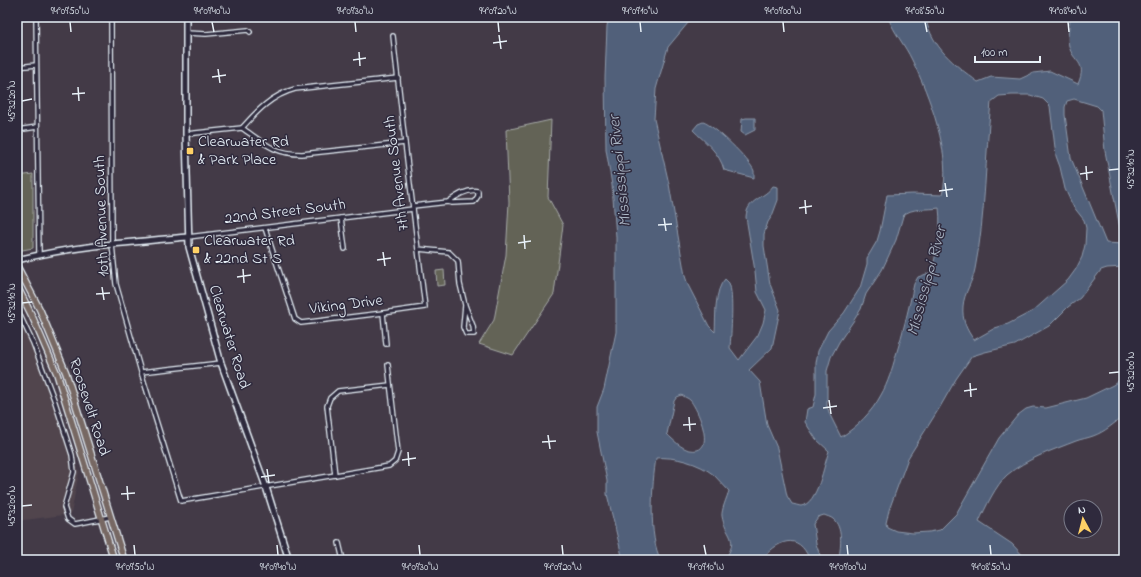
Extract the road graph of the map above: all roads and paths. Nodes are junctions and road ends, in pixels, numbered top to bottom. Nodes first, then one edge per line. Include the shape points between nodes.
1 (36, 17) edge
2 (111, 17) edge
3 (186, 17) edge
4 (250, 32) dead end
5 (186, 33) junction
6 (393, 36) dead end
7 (36, 65) junction
8 (17, 67) edge
9 (398, 78) junction
10 (37, 127) junction
11 (242, 128) junction
12 (17, 130) edge
13 (186, 134) junction
14 (404, 143) junction
15 (448, 202) junction
16 (413, 208) junction
17 (341, 218) junction
18 (266, 228) junction
19 (188, 237) junction
20 (112, 244) junction
21 (345, 249) dead end
22 (418, 249) junction
23 (39, 255) junction
24 (17, 260) edge
25 (17, 266) edge
26 (17, 286) edge
27 (465, 305) junction
28 (425, 307) joint
29 (17, 310) edge
30 (383, 313) junction
31 (386, 344) dead end
32 (221, 363) junction
33 (388, 365) dead end
34 (141, 372) junction
35 (390, 385) junction
36 (335, 475) junction
37 (266, 487) junction
38 (110, 517) junction
39 (102, 519) junction
40 (338, 543) dead end
41 (114, 560) edge
42 (124, 560) edge
43 (289, 560) edge
44 (343, 560) edge

1 - 7 street
2 - 20 street, 10th Avenue South
3 - 5 street, Clearwater Road
4 - 5 street via 248,30
5 - 13 street, Clearwater Road
6 - 9 street, 7th Avenue South
7 - 8 street
7 - 10 street
9 - 11 street via 295,89 269,101
9 - 14 street, 7th Avenue South
10 - 12 street
10 - 23 street
11 - 13 street
11 - 14 street via 276,151 288,154
13 - 19 street, Clearwater Road
14 - 16 street, 7th Avenue South
15 - 15 street, 22nd Street South via 474,202 478,191 466,192
15 - 16 street, 22nd Street South
16 - 17 street, 22nd Street South
16 - 22 street, 7th Avenue South
17 - 18 street, 22nd Street South
17 - 21 street
18 - 19 street, 22nd Street South
18 - 30 street, Viking Drive via 295,319 301,323
19 - 20 street, 22nd Street South
19 - 32 street, Clearwater Road
20 - 23 street, 22nd Street South
20 - 34 street, 10th Avenue South via 116,284
22 - 27 street via 449,252 458,261
22 - 28 street, 7th Avenue South
23 - 24 street, 22nd Street South
25 - 38 main road, Roosevelt Road via 40,310 66,373
26 - 39 main road, Roosevelt Road via 57,374
27 - 27 street via 463,327 466,334 474,334
28 - 30 street, Viking Drive
29 - 39 street, Roosevelt Road via 33,342 72,456 74,472 64,507 68,519 75,524
30 - 31 street
32 - 34 street
32 - 37 street, Clearwater Road
33 - 35 street
34 - 37 street, 10th Avenue South via 181,500
35 - 36 street via 398,452 395,461 388,466
35 - 36 street via 338,391 330,398 327,406
36 - 37 street
37 - 43 street, Clearwater Road
38 - 39 street
38 - 42 main road, Roosevelt Road
39 - 41 main road, Roosevelt Road
40 - 44 street

